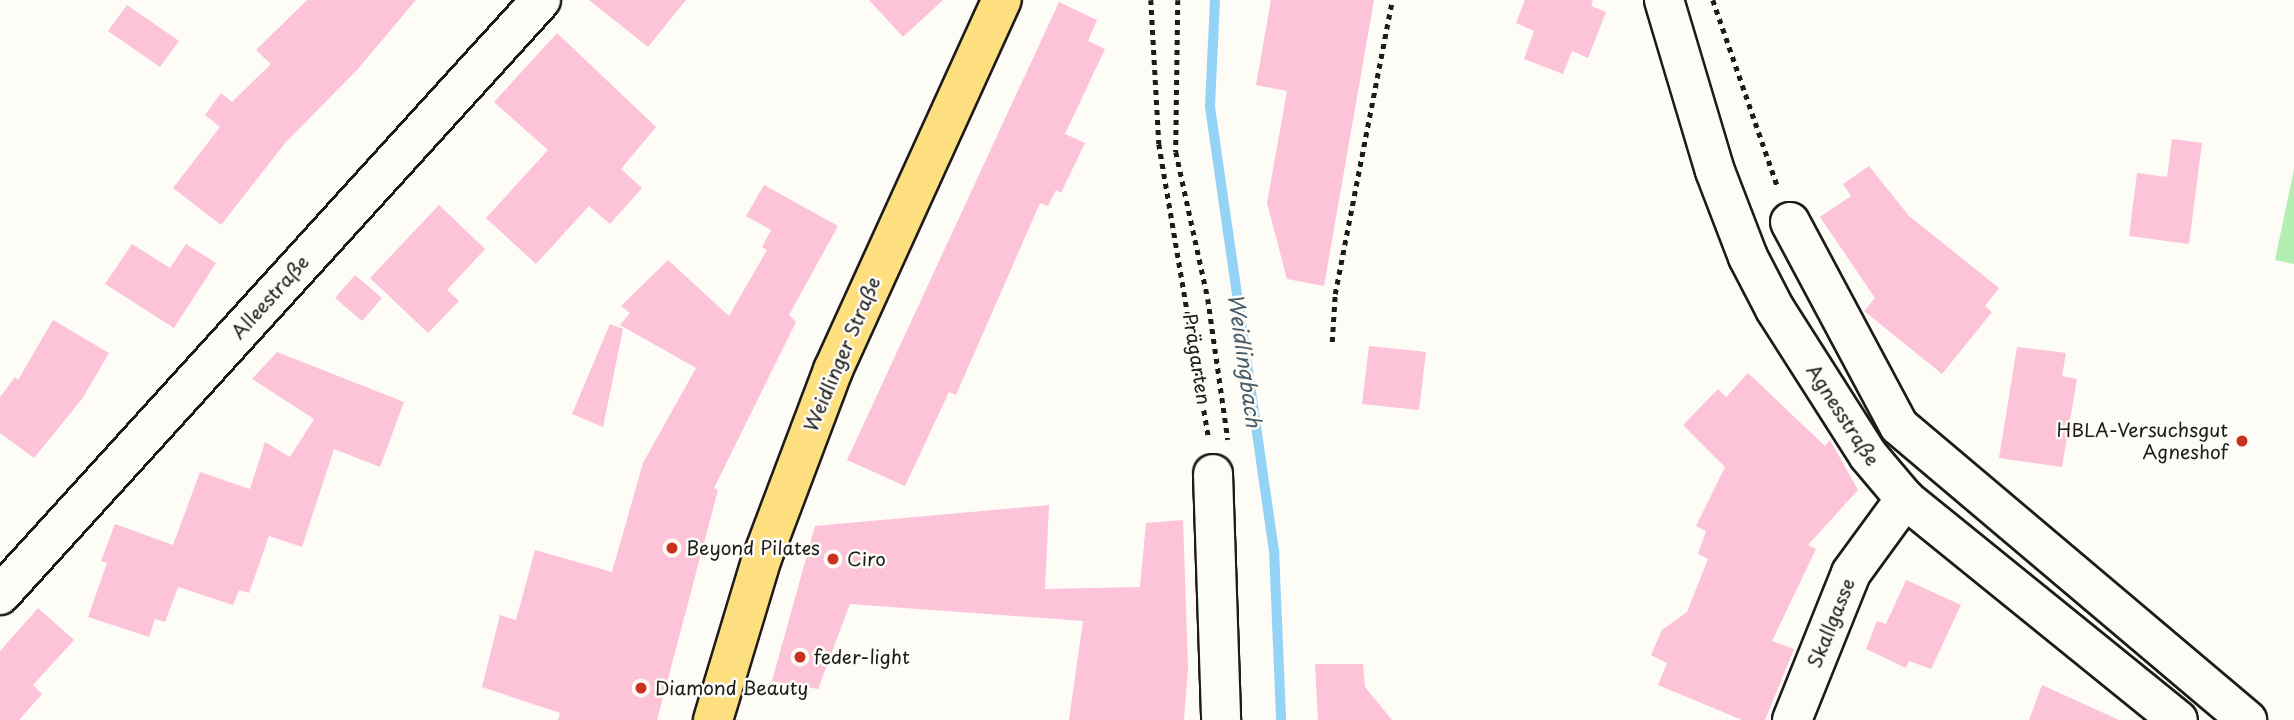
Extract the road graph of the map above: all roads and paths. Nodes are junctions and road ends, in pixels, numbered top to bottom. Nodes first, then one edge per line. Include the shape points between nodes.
1 (541, 0) edge
2 (1002, 0) edge
3 (1152, 0) edge
4 (1178, 0) edge
5 (1392, 0) edge
6 (1664, 0) edge
7 (1713, 0) edge
8 (1790, 222) joint
9 (1332, 342) dead end
10 (1221, 460) junction
11 (1905, 499) junction
12 (0, 595) edge
13 (713, 720) edge
14 (1222, 720) edge
15 (1792, 720) edge
16 (2178, 720) edge
17 (2247, 720) edge

1 - 12 street, Alleestraße
2 - 13 main road, Weidlinger Straße via 833,370 762,558
3 - 10 path, Prägarten via 1159,144 1204,396
4 - 10 path via 1176,152 1208,299
5 - 9 path via 1335,294
6 - 11 street, Agnesstraße via 1715,171 1760,283 1862,446
7 - 8 path
8 - 17 street via 1899,426
10 - 14 street
11 - 15 street, Skallgasse via 1851,573
11 - 16 street, Agnesstraße

